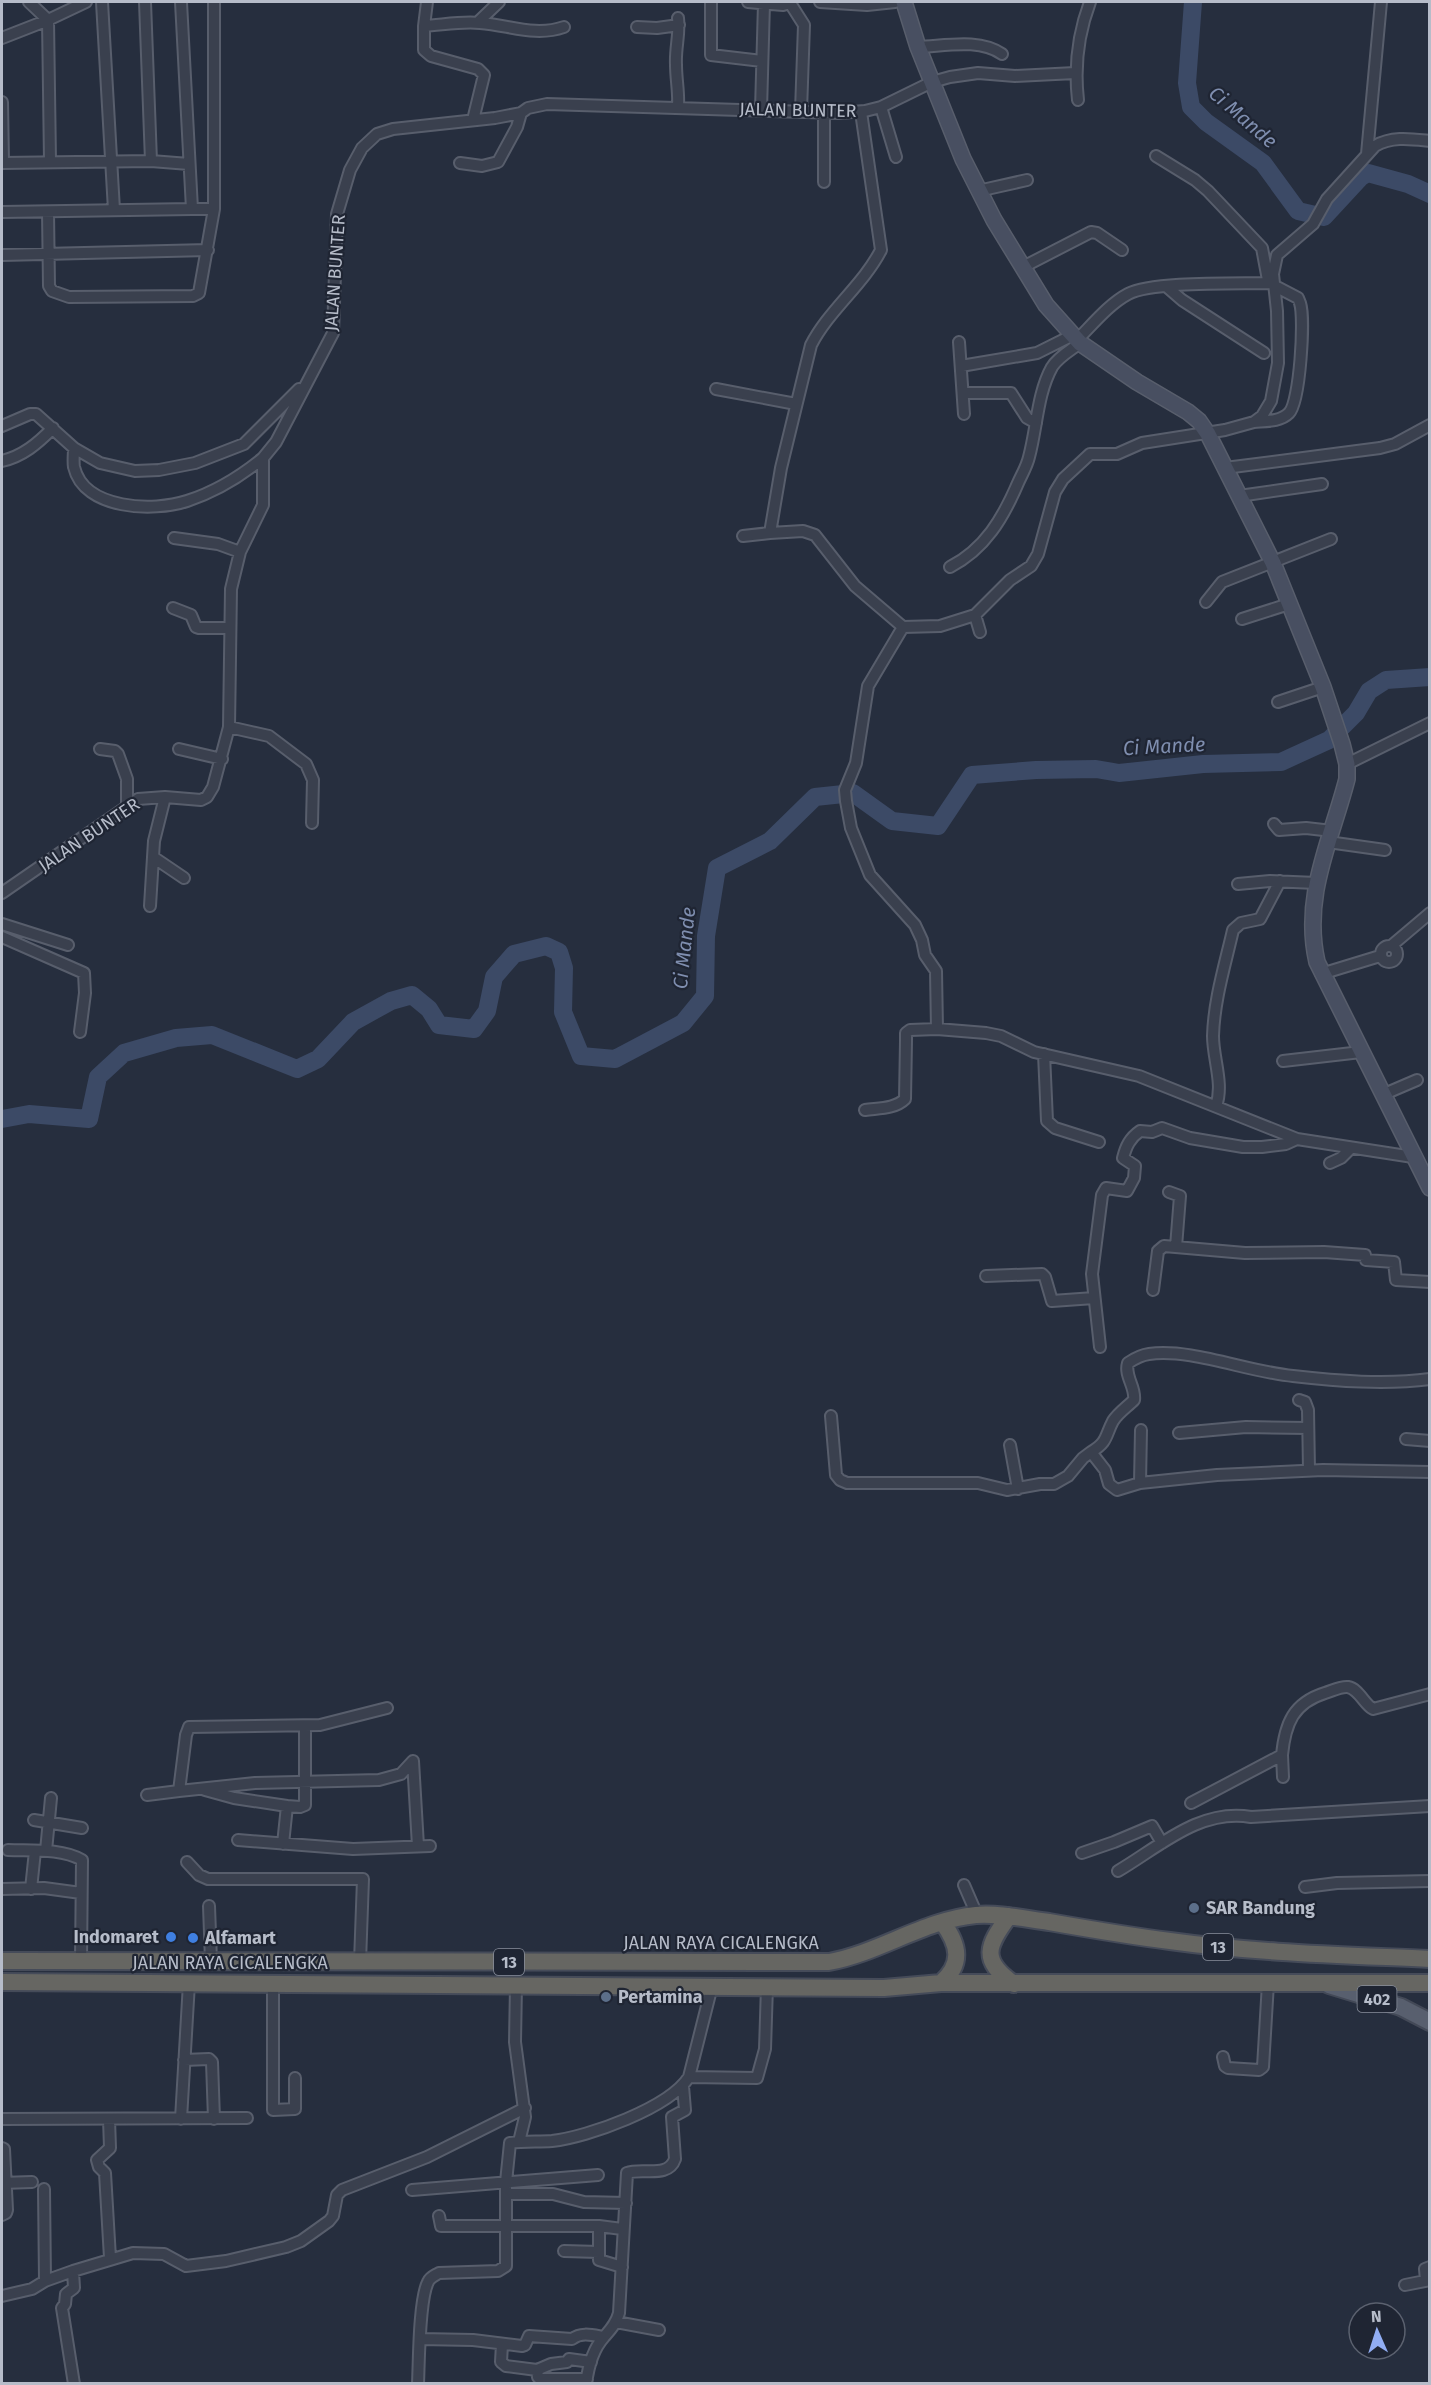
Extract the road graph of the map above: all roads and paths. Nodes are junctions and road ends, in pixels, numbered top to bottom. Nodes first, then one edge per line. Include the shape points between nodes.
1 (29, 2) edge
2 (86, 2) edge
3 (102, 2) edge
4 (145, 2) edge
5 (181, 2) edge
6 (214, 2) edge
7 (428, 2) edge
8 (499, 2) edge
9 (711, 2) edge
10 (748, 2) edge
11 (790, 2) edge
12 (820, 2) edge
13 (895, 2) edge
14 (904, 2) edge
15 (1090, 2) edge
16 (1381, 2) edge
17 (764, 3) edge
18 (48, 20) junction
19 (478, 22) junction
20 (424, 26) junction
21 (564, 27) dead end
22 (637, 27) dead end
23 (2, 38) edge
24 (918, 47) junction
25 (1002, 54) dead end
26 (762, 61) junction
27 (1075, 73) junction
28 (932, 81) junction
29 (1078, 100) dead end
30 (2, 102) edge
31 (678, 107) junction
32 (881, 107) junction
33 (761, 110) junction
34 (801, 111) junction
35 (824, 112) junction
36 (861, 112) junction
37 (521, 113) junction
38 (472, 120) junction
39 (1430, 141) edge
40 (1367, 154) junction
41 (1156, 156) dead end
42 (896, 157) dead end
43 (50, 161) junction
44 (112, 161) junction
45 (151, 161) junction
46 (2, 162) edge
47 (460, 163) dead end
48 (189, 164) junction
49 (1028, 180) dead end
50 (824, 182) dead end
51 (978, 191) junction
52 (192, 209) junction
53 (214, 209) junction
54 (114, 210) junction
55 (2, 212) edge
56 (48, 212) junction
57 (208, 250) junction
58 (1122, 250) dead end
59 (48, 254) junction
60 (2, 255) edge
61 (1023, 267) junction
62 (1273, 284) junction
63 (1167, 287) junction
64 (1076, 339) junction
65 (959, 342) dead end
66 (1263, 354) dead end
67 (961, 366) junction
68 (308, 379) junction
69 (716, 388) dead end
70 (963, 393) junction
71 (796, 404) junction
72 (964, 414) dead end
73 (1254, 422) junction
74 (1036, 423) junction
75 (1430, 425) edge
76 (2, 426) edge
77 (53, 428) junction
78 (1208, 434) junction
79 (74, 448) junction
80 (263, 458) junction
81 (2, 461) edge
82 (1225, 468) junction
83 (1322, 484) dead end
84 (1239, 496) junction
85 (770, 533) junction
86 (743, 537) dead end
87 (174, 538) dead end
88 (1331, 539) dead end
89 (240, 552) junction
90 (1273, 563) junction
91 (950, 567) dead end
92 (1206, 602) dead end
93 (1289, 604) junction
94 (172, 608) dead end
95 (975, 615) junction
96 (1242, 619) dead end
97 (903, 627) junction
98 (230, 628) junction
99 (980, 632) dead end
100 (1323, 687) junction
101 (1278, 702) dead end
102 (1430, 723) edge
103 (229, 727) junction
104 (100, 748) dead end
105 (179, 749) dead end
106 (222, 759) junction
107 (1347, 764) junction
108 (165, 797) junction
109 (127, 806) junction
110 (312, 823) dead end
111 (1274, 824) dead end
112 (1330, 836) junction
113 (1385, 850) dead end
114 (153, 857) junction
115 (184, 878) dead end
116 (1280, 881) junction
117 (1316, 883) junction
118 (1238, 884) dead end
119 (2, 893) edge
120 (150, 906) dead end
121 (1430, 913) edge
122 (2, 924) edge
123 (2, 937) edge
124 (68, 945) dead end
125 (1321, 974) junction
126 (937, 1029) junction
127 (80, 1032) dead end
128 (1361, 1052) junction
129 (1044, 1054) junction
130 (1284, 1061) dead end
131 (1417, 1080) dead end
132 (1382, 1095) junction
133 (1215, 1106) junction
134 (865, 1110) dead end
135 (1297, 1139) junction
136 (1099, 1142) dead end
137 (1350, 1149) junction
138 (1413, 1157) junction
139 (1330, 1163) dead end
140 (1430, 1188) edge
141 (1169, 1192) dead end
142 (1176, 1247) junction
143 (986, 1276) dead end
144 (1430, 1282) edge
145 (1153, 1290) dead end
146 (1094, 1298) junction
147 (1100, 1347) dead end
148 (1430, 1379) edge
149 (1299, 1400) dead end
150 (831, 1416) dead end
151 (1308, 1428) junction
152 (1141, 1430) dead end
153 (1179, 1433) dead end
154 (1406, 1439) dead end
155 (1430, 1441) edge
156 (1010, 1445) dead end
157 (1091, 1452) junction
158 (1309, 1470) junction
159 (1430, 1472) edge
160 (1140, 1483) junction
161 (1018, 1489) junction
162 (1430, 1694) edge
163 (387, 1708) dead end
164 (304, 1726) junction
165 (1282, 1755) junction
166 (1283, 1778) dead end
167 (306, 1782) junction
168 (199, 1788) junction
169 (179, 1791) junction
170 (147, 1795) dead end
171 (51, 1798) dead end
172 (1191, 1803) dead end
173 (287, 1806) junction
174 (1430, 1806) edge
175 (34, 1820) dead end
176 (48, 1822) junction
177 (81, 1828) dead end
178 (238, 1840) dead end
179 (1162, 1843) junction
180 (283, 1844) junction
181 (418, 1846) junction
182 (430, 1846) dead end
183 (8, 1850) dead end
184 (40, 1851) junction
185 (1082, 1852) dead end
186 (187, 1862) dead end
187 (1118, 1871) dead end
188 (1430, 1881) edge
189 (964, 1885) dead end
190 (1305, 1887) dead end
191 (2, 1889) edge
192 (31, 1889) junction
193 (81, 1893) junction
194 (209, 1906) dead end
195 (976, 1915) junction
196 (1009, 1916) junction
197 (943, 1923) junction
198 (1430, 1959) edge
199 (2, 1961) edge
200 (81, 1961) junction
201 (211, 1961) junction
202 (360, 1962) junction
203 (2, 1982) edge
204 (1322, 1982) junction
205 (189, 1983) junction
206 (273, 1983) junction
207 (941, 1983) junction
208 (1268, 1983) junction
209 (1430, 1983) edge
210 (1014, 1984) junction
211 (516, 1985) junction
212 (712, 1986) junction
213 (766, 1986) junction
214 (1430, 2022) edge
215 (1223, 2057) dead end
216 (184, 2060) junction
217 (296, 2079) dead end
218 (686, 2081) junction
219 (525, 2108) junction
220 (247, 2118) dead end
221 (2, 2119) edge
222 (108, 2119) junction
223 (181, 2119) junction
224 (214, 2119) junction
225 (519, 2142) junction
226 (2, 2148) edge
227 (598, 2175) dead end
228 (32, 2182) dead end
229 (506, 2182) junction
230 (3, 2183) edge
231 (44, 2189) dead end
232 (412, 2190) dead end
233 (506, 2194) junction
234 (626, 2203) junction
235 (2, 2215) edge
236 (439, 2216) dead end
237 (507, 2224) junction
238 (599, 2226) junction
239 (622, 2229) junction
240 (564, 2251) dead end
241 (599, 2252) junction
242 (110, 2258) junction
243 (622, 2267) junction
244 (1430, 2267) edge
245 (73, 2271) junction
246 (1428, 2280) edge
247 (45, 2281) junction
248 (1405, 2285) dead end
249 (2, 2296) edge
250 (616, 2322) junction
251 (659, 2330) dead end
252 (604, 2337) junction
253 (420, 2338) junction
254 (502, 2344) junction
255 (591, 2362) junction
256 (537, 2370) junction
257 (587, 2381) edge
258 (74, 2384) edge
259 (418, 2384) edge

1 - 18 street
2 - 18 street
3 - 44 street
4 - 45 street
5 - 48 street
6 - 53 street
7 - 20 street
8 - 19 street
9 - 26 street via 711,55
10 - 17 street
11 - 17 street
11 - 34 street via 804,30
12 - 13 street
14 - 24 main road
15 - 27 street via 1077,48
16 - 40 street
17 - 26 street
18 - 23 street
18 - 43 street
19 - 20 street
19 - 21 street via 524,31
20 - 38 street via 427,53 478,69 484,75
22 - 31 street via 666,28 678,21
24 - 25 street via 971,44
24 - 28 main road
26 - 33 street
27 - 28 street, JALAN BUNTER via 978,74
27 - 29 street
28 - 32 street, JALAN BUNTER
28 - 51 main road
30 - 46 street
31 - 33 street, JALAN BUNTER
31 - 37 street, JALAN BUNTER via 547,104
32 - 36 street, JALAN BUNTER
32 - 42 street
33 - 34 street, JALAN BUNTER
34 - 35 street, JALAN BUNTER
35 - 36 street, JALAN BUNTER
35 - 50 street
36 - 71 street via 881,250 819,329 804,365
37 - 38 street, JALAN BUNTER
37 - 47 street via 498,162 482,166
38 - 68 street, JALAN BUNTER via 393,129 377,134 362,148 350,170 338,214 333,333
39 - 40 street via 1384,141
40 - 62 street via 1322,207 1313,224 1279,251
41 - 62 street via 1200,184 1260,246 1266,276
43 - 44 street
43 - 46 street
44 - 45 street
44 - 54 street
45 - 48 street
48 - 52 street
49 - 51 street
51 - 61 main road
52 - 53 street
52 - 54 street
53 - 57 street
54 - 56 street
55 - 56 street
56 - 59 street
57 - 59 street
57 - 59 street via 199,293 193,296 61,295 49,286
58 - 61 street via 1091,232
59 - 60 street
61 - 64 main road via 1046,305
62 - 63 street
62 - 73 street via 1278,352 1275,383 1267,410
62 - 73 street via 1298,298 1301,308 1298,390 1289,412 1272,421
63 - 64 street via 1131,292
63 - 66 street
64 - 67 street via 1037,353
64 - 74 street via 1052,367
64 - 78 main road via 1188,412
65 - 67 street
67 - 70 street
68 - 79 street via 243,444 195,463 135,471 100,463
68 - 80 street, JALAN BUNTER via 276,442
69 - 71 street
70 - 72 street
70 - 74 street via 1011,393 1027,418
71 - 85 street
73 - 78 street
74 - 91 street via 1029,459 991,534
75 - 82 street via 1380,448
76 - 77 street via 36,414
77 - 79 street
77 - 81 street via 34,446
78 - 82 main road
78 - 95 street via 1142,443 1116,454 1095,453 1086,457 1055,492 1035,562 1010,580
79 - 80 street via 74,466 84,484 100,497 130,506 185,502 230,481
80 - 89 street, JALAN BUNTER via 263,506
82 - 84 main road
83 - 84 street
84 - 90 main road
85 - 86 street
85 - 97 street via 803,531 815,535 855,586
87 - 89 street via 218,544
88 - 90 street
89 - 98 street, JALAN BUNTER via 231,589
90 - 92 street via 1222,582
90 - 93 main road
93 - 96 street
93 - 100 main road
94 - 98 street via 191,615 196,627
95 - 97 street via 940,626
95 - 99 street
97 - 126 street via 868,686 855,769 845,795 851,828 870,875 915,925 925,955 936,971
98 - 103 street, JALAN BUNTER
100 - 101 street
100 - 107 main road
102 - 107 street
103 - 106 street, JALAN BUNTER
103 - 110 street via 269,736 306,764 313,780
104 - 109 street via 118,754 127,779
105 - 106 street
106 - 108 street, JALAN BUNTER via 207,797 197,801
107 - 112 main road via 1347,779
108 - 109 street, JALAN BUNTER via 142,797
108 - 114 street
109 - 119 street, JALAN BUNTER
111 - 112 street via 1279,830 1306,828
112 - 113 street
112 - 117 main road
114 - 115 street
114 - 120 street
116 - 117 street
116 - 118 street
116 - 133 street via 1260,919 1241,923 1233,930 1215,1010
117 - 125 main road via 1311,927
121 - 125 street via 1391,946 1383,948 1380,956
122 - 124 street
123 - 127 street via 84,973
125 - 128 main road
126 - 129 street via 1001,1036
126 - 134 street via 906,1033 905,1099 890,1107
128 - 130 street
128 - 132 main road
129 - 133 street via 1139,1076
129 - 136 street via 1047,1121 1055,1128
131 - 132 street
132 - 138 main road
133 - 135 street
135 - 137 street
135 - 146 street via 1262,1148 1209,1142 1162,1128 1134,1135 1123,1158 1135,1166 1130,1189 1103,1190 1093,1254
137 - 138 street
137 - 139 street
138 - 140 main road
141 - 142 street via 1180,1196
142 - 144 street via 1245,1253 1365,1255 1366,1260 1394,1262 1396,1280
142 - 145 street via 1160,1247
143 - 146 street via 1042,1274 1052,1301
146 - 147 street
148 - 157 street via 1381,1382 1292,1376 1183,1355 1148,1354 1128,1364 1134,1400 1113,1422 1101,1446
149 - 151 street via 1307,1404
150 - 161 street via 836,1474 847,1483 978,1483 1002,1490
151 - 153 street via 1246,1427
151 - 158 street
152 - 160 street
154 - 155 street
156 - 161 street
157 - 160 street via 1101,1462 1112,1488
157 - 161 street via 1058,1483
158 - 159 street
158 - 160 street
162 - 165 street via 1373,1709 1348,1687 1313,1697 1287,1724
163 - 164 street
164 - 167 street
164 - 169 street via 189,1727
165 - 166 street
165 - 172 street
167 - 168 street
167 - 173 street via 305,1805
167 - 181 street via 388,1779 401,1774 413,1761
168 - 169 street
168 - 173 street
169 - 170 street
171 - 176 street
173 - 180 street
174 - 179 street via 1251,1817 1228,1815 1198,1824
175 - 176 street
176 - 177 street
176 - 184 street
178 - 180 street
179 - 185 street via 1152,1826
179 - 187 street
180 - 181 street via 353,1849
181 - 182 street
183 - 184 street
184 - 192 street
184 - 193 street via 82,1860
186 - 202 street via 208,1879 363,1879
188 - 190 street
189 - 195 street
191 - 192 street
192 - 193 street
193 - 200 street
194 - 201 street
195 - 196 highway, JALAN RAYA CICALENGKA / 13
195 - 197 highway, JALAN RAYA CICALENGKA / 13
196 - 198 highway, JALAN RAYA CICALENGKA / 13 via 1170,1941 1281,1953
196 - 210 highway via 992,1941 989,1954 1002,1976
197 - 202 highway, JALAN RAYA CICALENGKA / 13 via 850,1958 829,1962
197 - 207 highway via 953,1938 956,1959 953,1971
199 - 200 highway, JALAN RAYA CICALENGKA / 13
200 - 201 highway, JALAN RAYA CICALENGKA / 13
201 - 202 highway, JALAN RAYA CICALENGKA / 13
203 - 205 highway, JALAN RAYA CICALENGKA / 13
204 - 208 highway, JALAN RAYA CICALENGKA / 13
204 - 209 highway, JALAN RAYA CICALENGKA / 13
204 - 214 main road, 402 via 1401,2007
205 - 206 highway, JALAN RAYA CICALENGKA / 13
205 - 216 street
206 - 211 highway, JALAN RAYA CICALENGKA / 13
206 - 217 street via 273,2110 295,2109
207 - 210 highway, JALAN RAYA CICALENGKA / 13
207 - 213 highway, JALAN RAYA CICALENGKA / 13 via 884,1988
208 - 210 highway, JALAN RAYA CICALENGKA / 13
208 - 215 street via 1263,2067 1228,2068
211 - 212 highway, JALAN RAYA CICALENGKA / 13
211 - 219 street via 515,2042
212 - 213 highway, JALAN RAYA CICALENGKA / 13
212 - 218 street
213 - 218 street via 765,2049 757,2078
216 - 223 street
216 - 224 street via 212,2062
218 - 225 street via 653,2105 593,2133
218 - 234 street via 685,2110 672,2117 673,2165 665,2170 628,2171
219 - 225 street
219 - 242 street via 427,2157 342,2190 329,2221 286,2247 226,2262 186,2266 153,2252
220 - 224 street
221 - 222 street
222 - 223 street
222 - 242 street via 110,2148 97,2160 105,2173
223 - 224 street
225 - 229 street via 508,2146
226 - 230 street
227 - 229 street
228 - 230 street
229 - 232 street
229 - 233 street
230 - 235 street via 7,2210
231 - 247 street
233 - 234 street via 553,2194 584,2202
233 - 237 street
234 - 239 street
236 - 237 street via 441,2226
237 - 238 street
237 - 253 street via 504,2269 439,2273 431,2278 425,2292
238 - 239 street
238 - 241 street
239 - 243 street
240 - 241 street
241 - 243 street via 600,2261
242 - 245 street
243 - 250 street
244 - 246 street via 1425,2269
245 - 247 street
245 - 258 street via 74,2288 66,2294 62,2308
246 - 248 street
247 - 249 street via 32,2289
250 - 251 street
250 - 252 street
252 - 254 street via 529,2336 524,2345
252 - 255 street
253 - 254 street
253 - 259 street
254 - 256 street via 501,2362 506,2366
255 - 256 street via 569,2359
255 - 257 street
256 - 257 street via 540,2379

